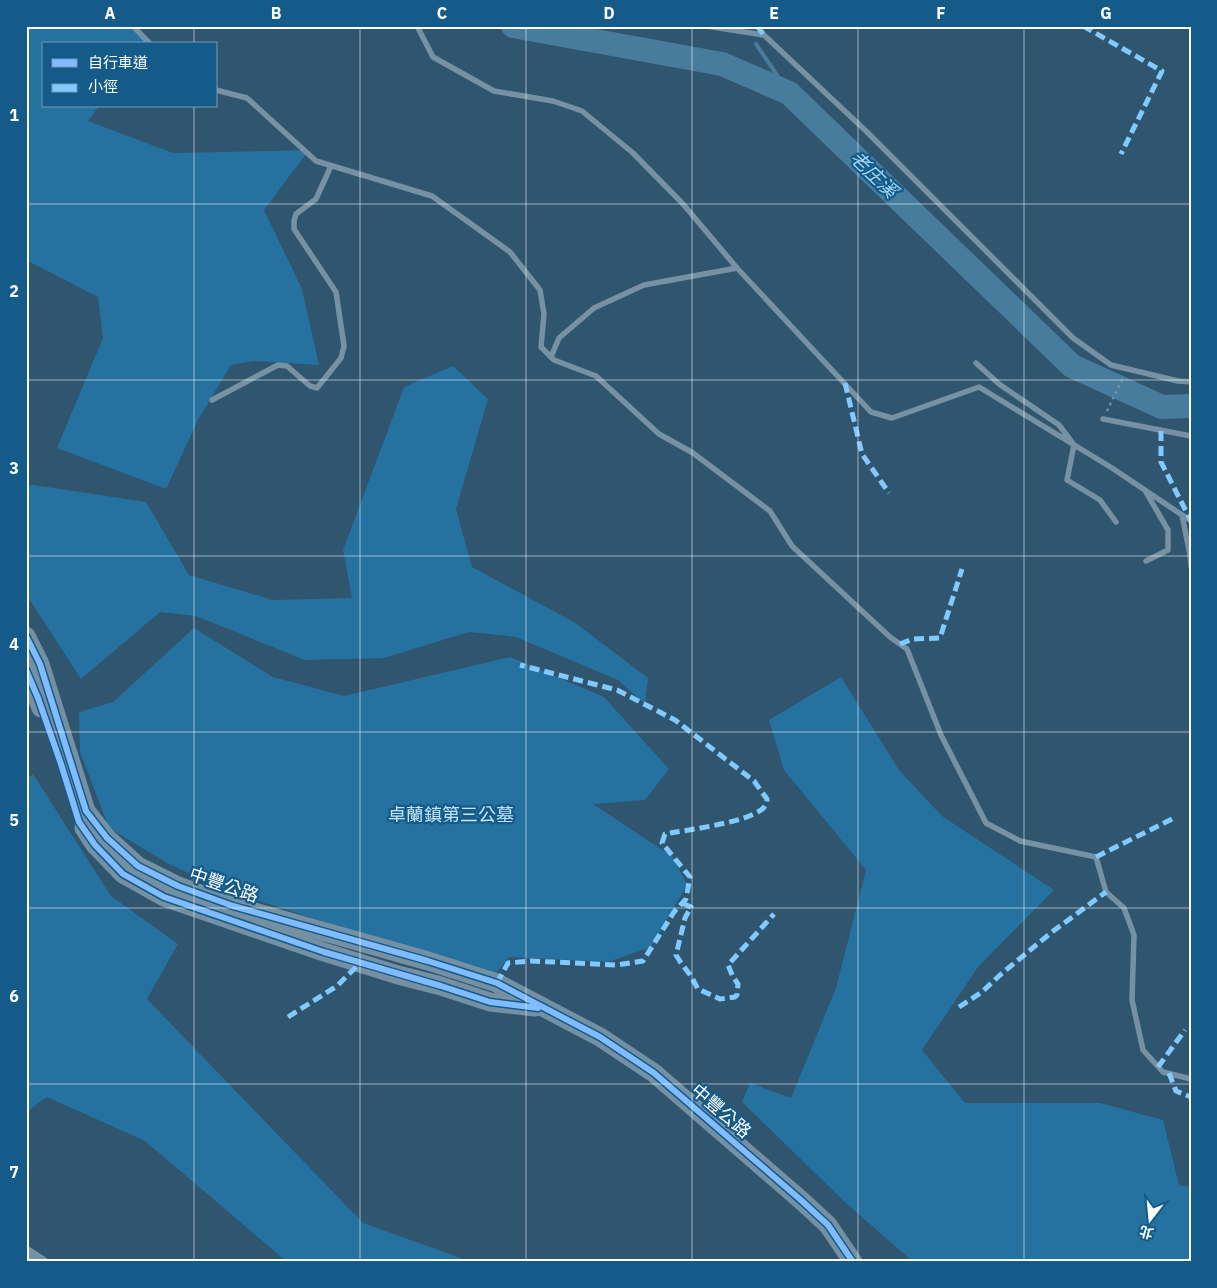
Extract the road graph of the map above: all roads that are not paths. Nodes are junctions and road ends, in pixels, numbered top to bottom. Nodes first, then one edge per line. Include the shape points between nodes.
1 (133, 26) edge
2 (417, 26) edge
3 (706, 26) edge
4 (148, 42) edge
5 (218, 91) edge
6 (331, 166) junction
7 (737, 268) junction
8 (551, 357) junction
9 (976, 363) dead end
10 (1191, 382) edge
11 (212, 400) dead end
12 (1103, 419) road end
13 (1191, 436) edge
14 (1074, 445) junction
15 (1145, 490) junction
16 (1182, 515) junction
17 (1191, 521) edge
18 (1116, 522) dead end
19 (1146, 561) dead end
20 (1191, 566) edge
21 (26, 636) edge
22 (26, 670) edge
23 (548, 1009) junction
24 (1191, 1078) edge
25 (26, 1251) edge
26 (43, 1262) edge
27 (853, 1262) edge

1 - 4 lane
2 - 7 lane via 433,57 494,91 553,101 582,111 633,153 683,204
3 - 10 lane via 764,35 867,132 1073,338 1111,365
5 - 6 lane via 247,98 316,161
6 - 8 lane via 432,196 510,252 540,290 544,314 541,347
6 - 11 lane via 316,199 296,214 294,228 336,292 344,346 341,358 317,388 310,386 288,366 278,366
7 - 8 lane via 644,284 594,308 559,338
7 - 14 lane via 871,412 892,418 979,387
8 - 24 lane via 596,376 658,434 693,453 770,511 792,546 906,649 941,736 986,823 1020,841 1096,858 1106,892 1124,908 1134,934 1132,1000 1143,1050 1163,1072
9 - 14 lane via 999,384 1059,425
12 - 13 lane
14 - 15 lane
14 - 18 lane via 1067,480 1100,500
15 - 16 lane
15 - 19 lane via 1168,530 1168,550
16 - 17 lane
16 - 20 lane
21 - 23 main road, 中豐公路 via 40,664 86,811 107,838 138,866 178,886 233,906 497,983
22 - 23 main road, 中豐公路 via 79,822 95,845 123,874 164,898 324,952 490,1002
23 - 27 main road, 中豐公路 via 600,1037 654,1073 828,1225
25 - 26 street

